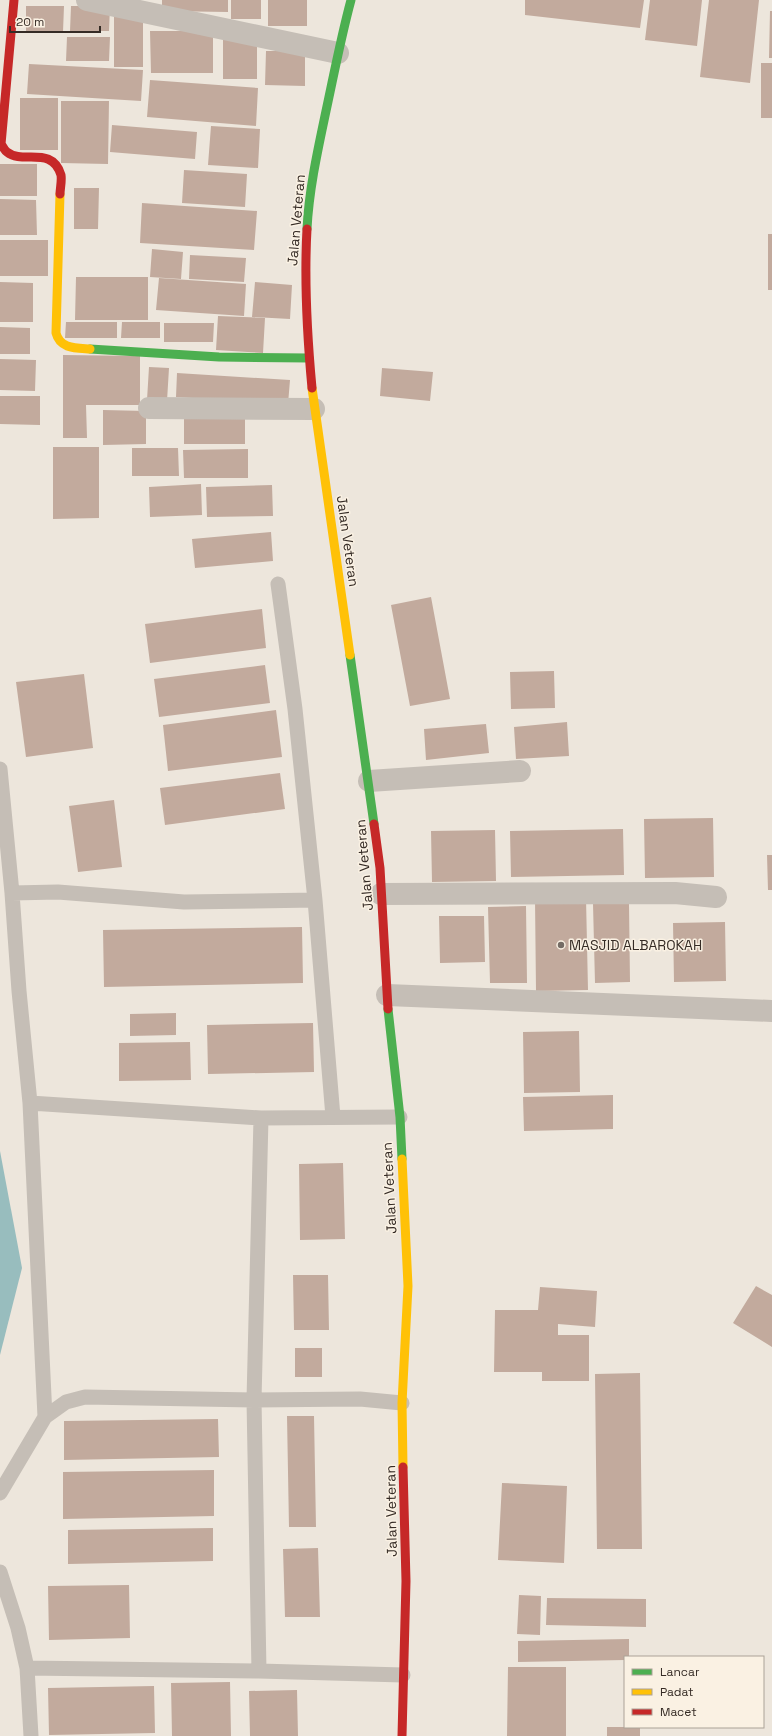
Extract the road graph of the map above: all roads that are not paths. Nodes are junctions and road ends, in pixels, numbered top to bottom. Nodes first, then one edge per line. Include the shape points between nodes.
1 (14, 0) edge
2 (87, 0) edge
3 (351, 0) edge
4 (338, 53) junction
5 (309, 358) junction
6 (149, 408) dead end
7 (314, 409) junction
8 (278, 584) dead end
9 (0, 769) edge
10 (520, 771) dead end
11 (369, 781) junction
12 (12, 894) junction
13 (381, 894) junction
14 (716, 897) dead end
15 (315, 900) junction
16 (387, 995) junction
17 (772, 1011) edge
18 (30, 1103) junction
19 (333, 1117) junction
20 (400, 1117) junction
21 (261, 1118) junction
22 (254, 1400) junction
23 (402, 1403) junction
24 (45, 1417) junction
25 (0, 1493) edge
26 (0, 1572) edge
27 (27, 1668) junction
28 (259, 1671) junction
29 (403, 1675) junction
30 (31, 1736) edge
31 (402, 1736) edge

1 - 5 main road via 1,144 5,151 11,154 52,160 62,176 55,325 55,334 59,342 69,347 160,355
2 - 4 street
3 - 4 main road, Jalan Veteran
4 - 5 main road, Jalan Veteran via 308,212 305,266
5 - 7 main road, Jalan Veteran
6 - 7 street
7 - 11 main road, Jalan Veteran
8 - 15 lane via 295,710
9 - 12 lane
10 - 11 street
11 - 13 main road, Jalan Veteran
12 - 15 lane via 58,892 184,902
12 - 18 lane
13 - 14 street via 675,893
13 - 16 main road, Jalan Veteran
15 - 19 lane
16 - 17 street
16 - 20 main road, Jalan Veteran
18 - 21 lane
18 - 24 lane
19 - 20 lane
19 - 21 lane
20 - 23 main road, Jalan Veteran via 408,1286
21 - 22 lane
22 - 23 lane via 360,1399
22 - 24 lane via 85,1397 66,1402
22 - 28 lane
23 - 29 main road, Jalan Veteran via 406,1581
24 - 25 lane
26 - 27 lane via 18,1628
27 - 28 lane
27 - 30 lane
28 - 29 lane
29 - 31 main road, Jalan Veteran

